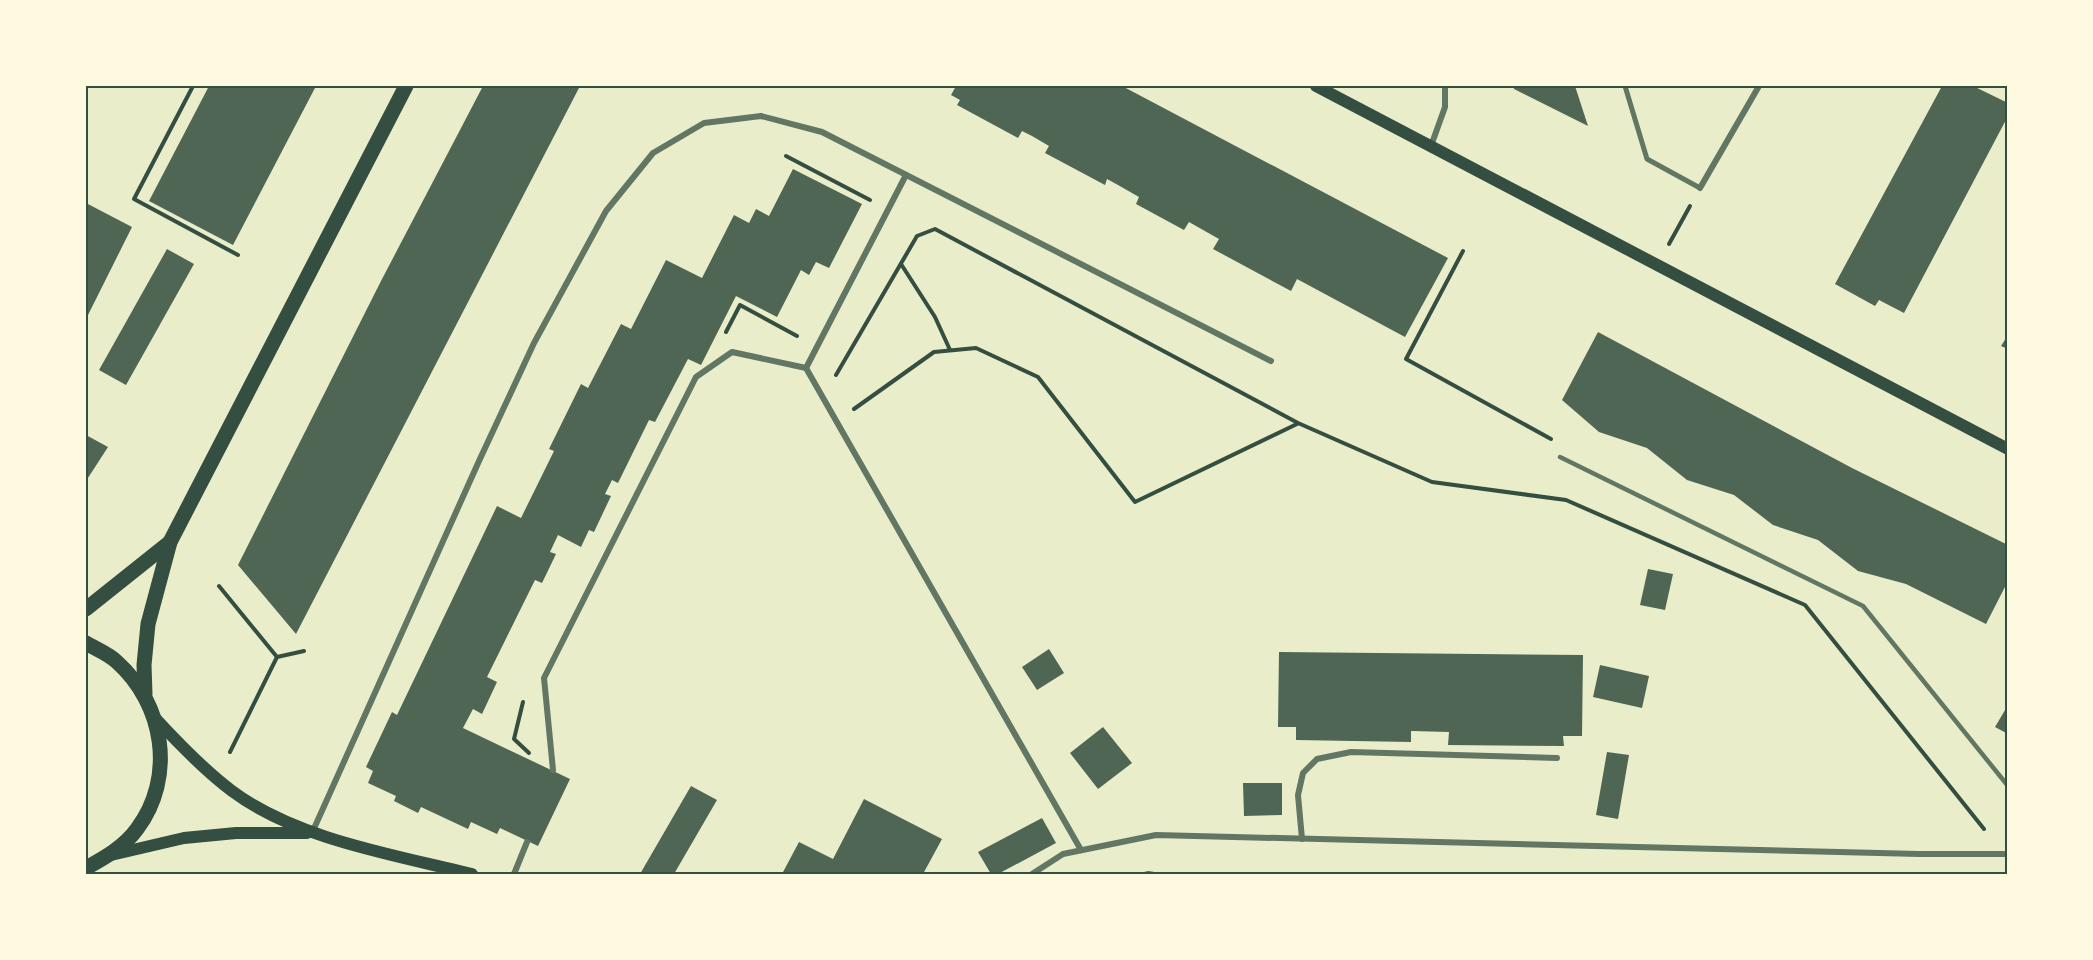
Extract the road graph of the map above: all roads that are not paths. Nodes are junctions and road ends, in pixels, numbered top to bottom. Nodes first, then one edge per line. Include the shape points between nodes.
1 (406, 86) edge
2 (1316, 86) edge
3 (1445, 86) edge
4 (1625, 86) edge
5 (1752, 86) edge
6 (1759, 86) edge
7 (1755, 94) junction
8 (1431, 146) junction
9 (906, 175) junction
10 (1700, 188) joint
11 (1271, 361) dead end
12 (806, 368) junction
13 (2007, 449) edge
14 (1560, 457) dead end
15 (170, 542) junction
16 (86, 609) edge
17 (86, 643) edge
18 (145, 694) junction
19 (156, 719) junction
20 (1557, 758) dead end
21 (553, 770) dead end
22 (2007, 786) edge
23 (312, 833) junction
24 (1302, 839) junction
25 (527, 842) dead end
26 (1081, 850) junction
27 (2007, 854) edge
28 (109, 856) junction
29 (86, 868) edge
30 (472, 874) edge
31 (514, 874) edge
32 (1032, 874) edge

1 - 15 main road
2 - 8 main road
3 - 8 street via 1445,107
4 - 10 street via 1647,159
5 - 7 street
6 - 7 street
7 - 10 street
8 - 13 main road
9 - 11 street
9 - 12 street
9 - 23 street via 822,132 760,116 704,123 652,153 606,211 534,343
12 - 21 street via 732,352 696,377 544,678
12 - 26 street
14 - 22 lane via 1863,606
15 - 16 main road
15 - 18 main road via 148,624
17 - 18 main road via 117,661
18 - 19 main road
19 - 23 main road via 201,767 234,793
19 - 28 main road via 161,758 155,796 136,830
20 - 24 street via 1351,752 1317,759 1303,773 1298,795
23 - 28 main road via 184,838
23 - 30 main road
24 - 26 street via 1156,835
24 - 27 street
25 - 31 street
26 - 32 street via 1063,855
28 - 29 main road

